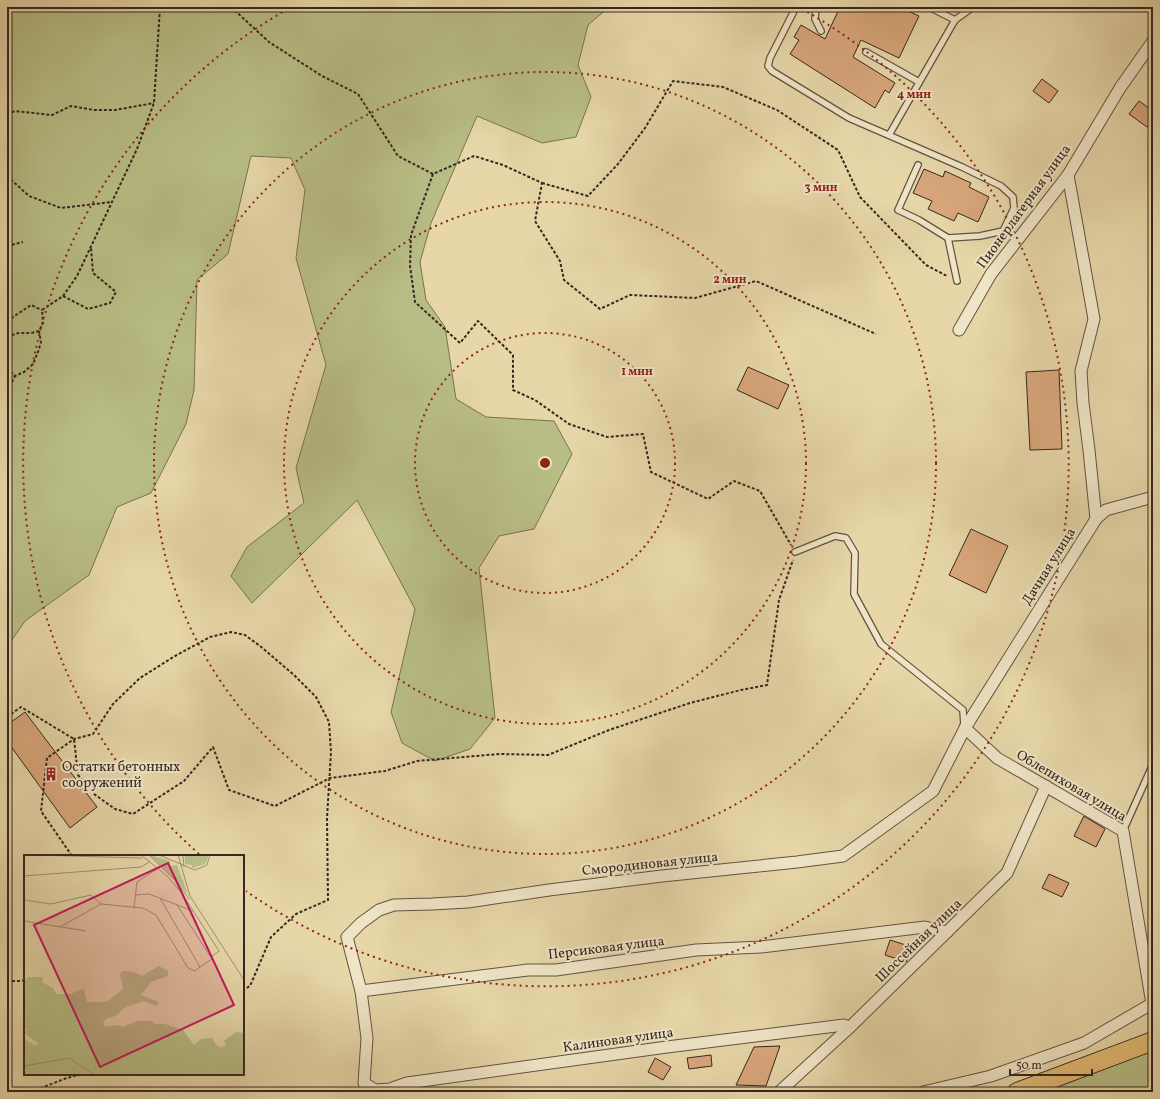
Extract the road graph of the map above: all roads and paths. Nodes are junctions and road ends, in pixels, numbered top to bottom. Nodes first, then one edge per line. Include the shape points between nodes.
1 (160, 7) edge
2 (231, 7) edge
3 (796, 7) edge
4 (816, 7) edge
5 (929, 7) edge
6 (973, 7) edge
7 (955, 20) junction
8 (820, 31) dead end
9 (1153, 41) edge
10 (866, 52) dead end
11 (919, 82) junction
12 (154, 103) junction
13 (7, 114) edge
14 (889, 134) junction
15 (918, 165) dead end
16 (434, 174) junction
17 (1068, 175) junction
18 (7, 176) edge
19 (542, 183) junction
20 (112, 202) junction
21 (948, 238) junction
22 (23, 242) dead end
23 (7, 246) edge
24 (91, 246) junction
25 (957, 281) joint
26 (63, 296) junction
27 (42, 310) junction
28 (7, 321) edge
29 (959, 330) dead end
30 (39, 331) junction
31 (876, 334) dead end
32 (7, 337) edge
33 (7, 368) edge
34 (15, 376) junction
35 (7, 391) edge
36 (1153, 497) edge
37 (1096, 519) junction
38 (795, 552) junction
39 (7, 716) edge
40 (965, 728) junction
41 (74, 739) junction
42 (1153, 764) edge
43 (330, 778) junction
44 (1046, 786) junction
45 (1123, 831) junction
46 (71, 855) edge
47 (947, 932) junction
48 (24, 980) edge
49 (7, 981) edge
50 (244, 989) edge
51 (361, 991) junction
52 (1152, 1004) edge
53 (849, 1028) junction
54 (1153, 1041) edge
55 (78, 1075) edge
56 (391, 1090) edge
57 (31, 1092) edge
58 (779, 1092) edge
59 (923, 1092) edge
60 (1017, 1092) edge

1 - 12 path
2 - 16 path via 269,42 322,76 358,94 398,156
3 - 14 lane via 768,66 772,71 849,118
4 - 8 lane via 815,19
5 - 7 lane
6 - 7 lane
7 - 11 lane
9 - 17 street, Пионерлагерная улица via 1120,88
10 - 11 lane
11 - 14 lane
12 - 13 path via 115,110 71,106 52,115 15,111
12 - 20 path via 137,149
14 - 21 lane via 962,166 1001,186 1013,197 1014,208 1003,231 980,236
15 - 21 lane via 898,210
16 - 19 path via 474,156 503,165
16 - 38 path via 411,235 410,266 415,302 460,343 478,321 513,355 513,390 535,400 569,424 607,437 643,434 651,472 708,499 734,481 760,491
17 - 29 street, Пионерлагерная улица via 991,274
17 - 37 street via 1094,319 1081,371
18 - 20 path via 30,196 61,208
19 - 25 path via 588,196 645,128 673,81 723,87 777,110 838,150 860,197 926,265
19 - 31 path via 535,220 560,261 564,280 600,309 630,295 696,298 756,281
20 - 24 path
21 - 25 lane
22 - 23 path
24 - 26 path via 77,276
24 - 26 path via 93,273 116,292 110,303 88,309
26 - 27 path
27 - 28 path via 31,305
27 - 30 path via 43,323
30 - 32 path
30 - 34 path via 40,342 33,364
33 - 34 path
34 - 35 path
36 - 37 street via 1106,510
37 - 40 street, Дачная улица
38 - 40 lane via 835,536 846,538 855,553 854,594 881,644 963,710
38 - 43 path via 779,600 767,685 690,703 609,730 548,755 499,754 417,761 385,771
39 - 41 path via 21,707
40 - 44 street, Облепиховая улица via 997,758
40 - 51 street, Смородиновая улица via 933,790 842,856 571,887 468,902 394,905 379,910 347,937
41 - 43 path via 78,775 94,794 115,809 133,814 184,781 213,748 229,790 275,806
41 - 43 path via 93,734 112,704 140,678 210,637 230,632 244,635 260,646 316,697 329,722 332,752
41 - 46 path via 48,758 41,811
42 - 45 lane
43 - 50 path via 327,818 328,900 296,914 271,937 250,986
44 - 45 street, Облепиховая улица
44 - 47 street, Шоссейная улица via 1007,873
45 - 52 street, Облепиховая улица
47 - 51 street, Персиковая улица via 925,927 761,947 696,950 556,970 528,970
47 - 53 street, Шоссейная улица
48 - 49 path
51 - 56 street via 367,1038 364,1083 375,1090
52 - 59 street via 1084,1043 991,1076
53 - 56 street, Калиновая улица via 844,1025 660,1048 408,1083
53 - 58 street, Шоссейная улица
54 - 60 main road
55 - 57 path

